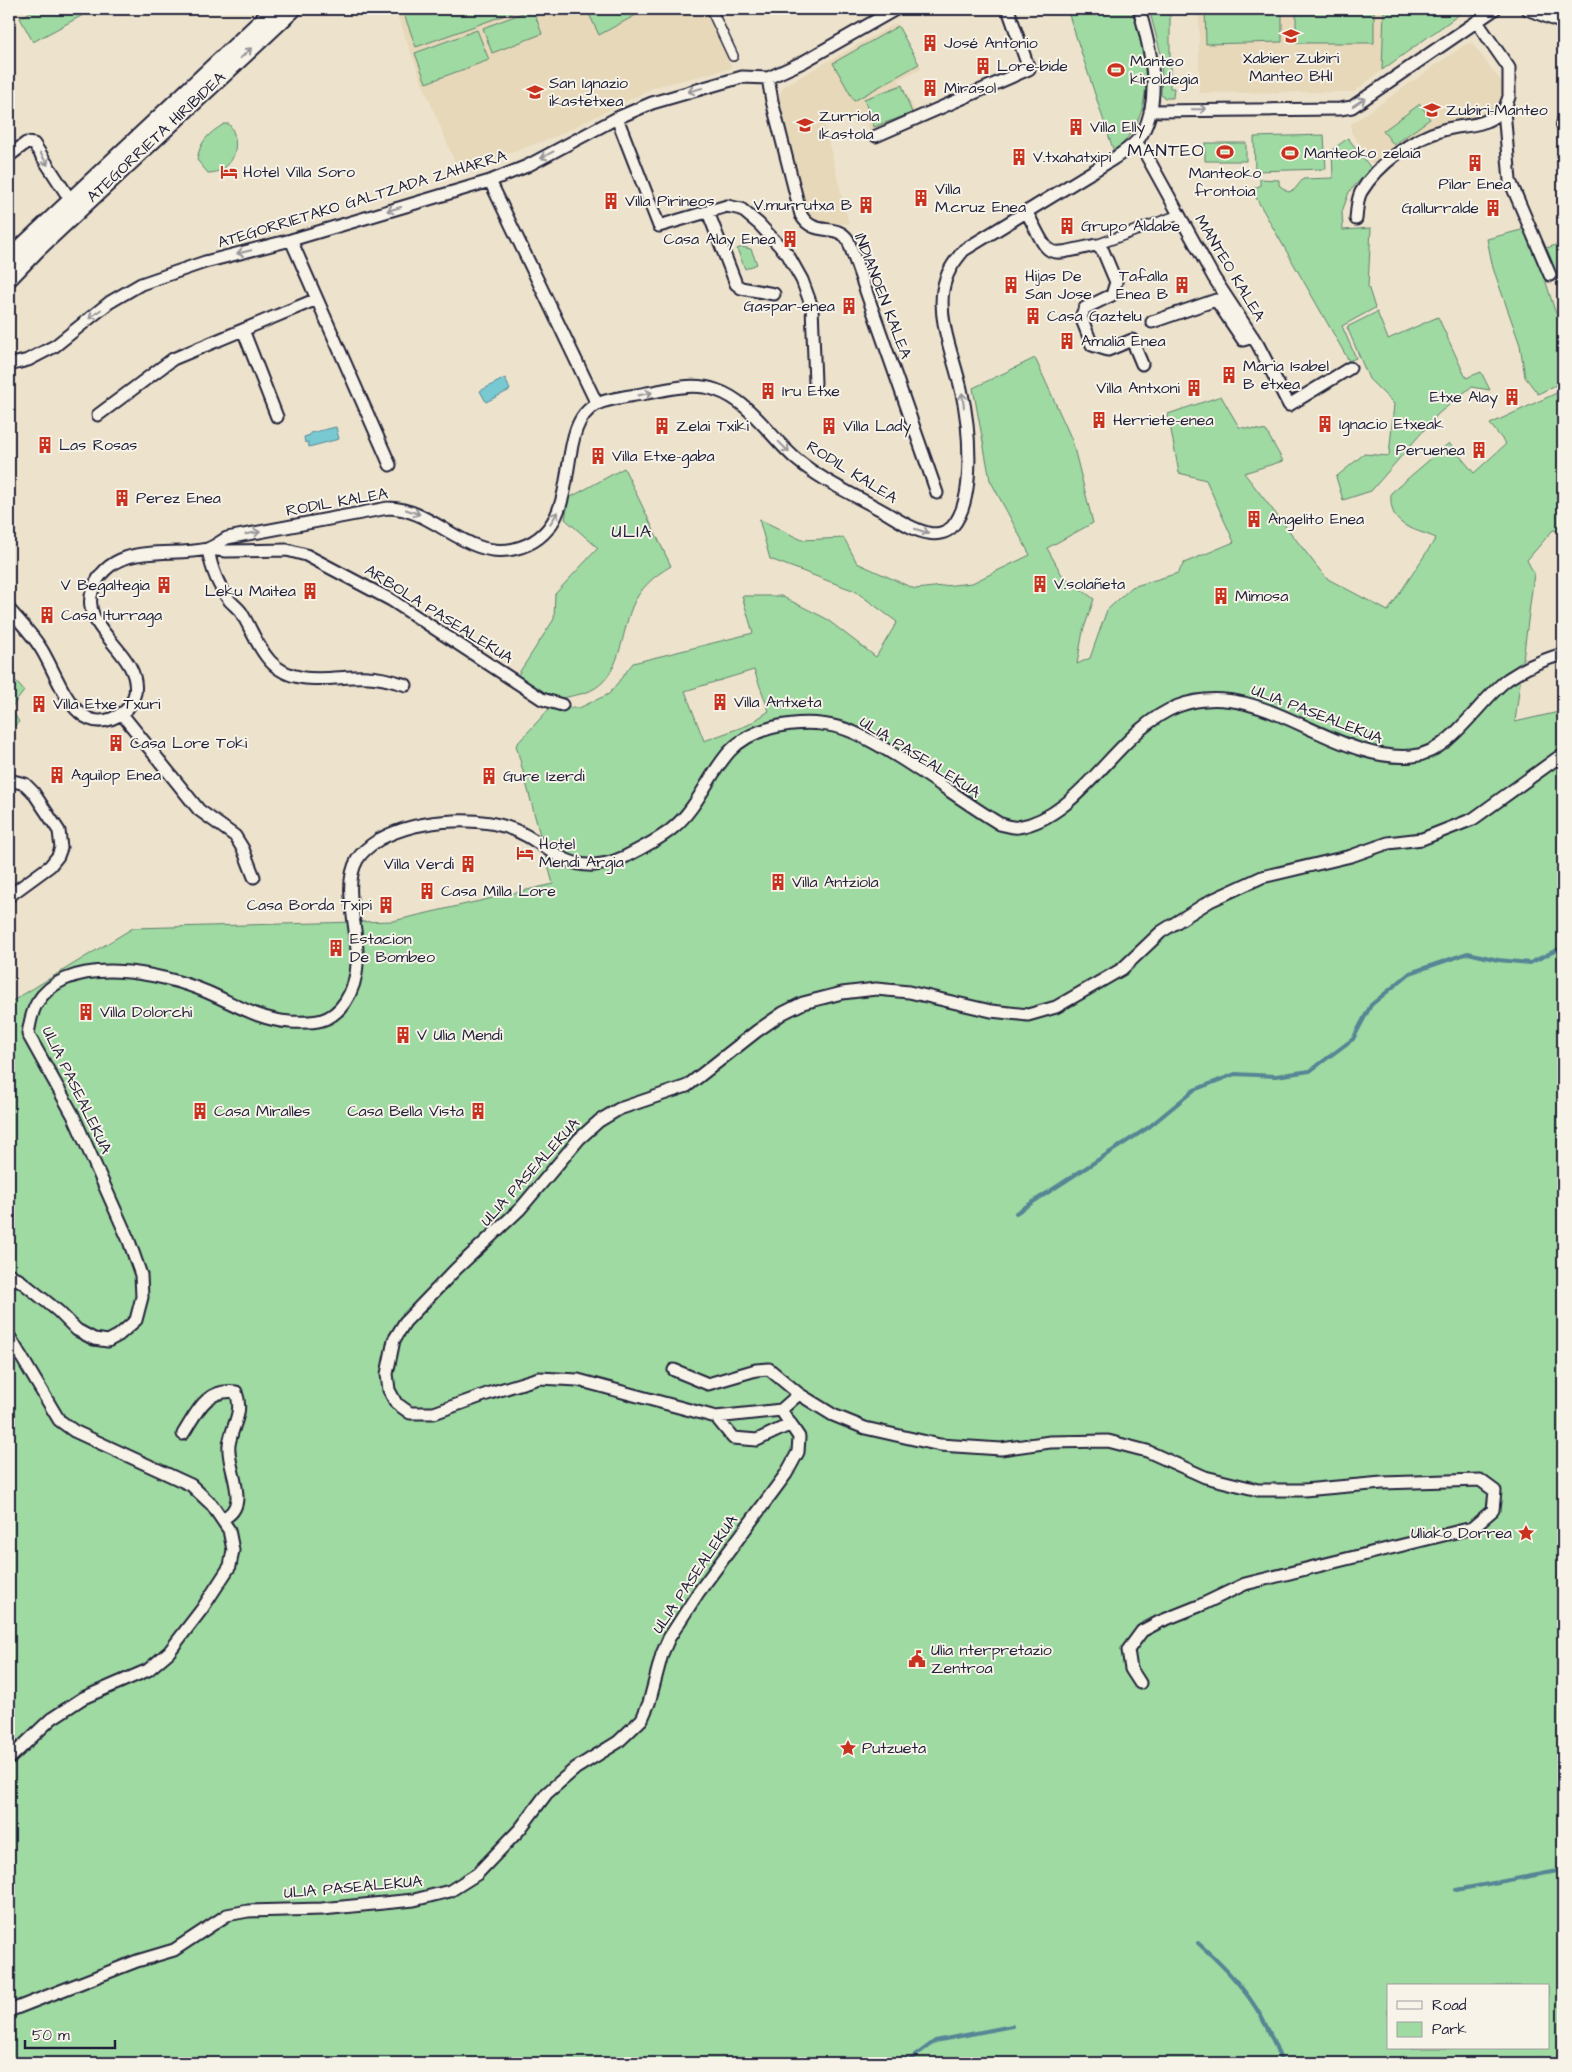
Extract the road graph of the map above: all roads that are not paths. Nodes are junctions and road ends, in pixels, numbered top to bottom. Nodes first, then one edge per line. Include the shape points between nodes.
1 (275, 9) edge
2 (292, 9) edge
3 (711, 9) edge
4 (896, 9) edge
5 (1008, 9) edge
6 (1140, 9) edge
7 (1494, 9) edge
8 (1527, 9) edge
9 (1477, 22) junction
10 (1563, 23) edge
11 (733, 56) dead end
12 (768, 78) junction
13 (1504, 110) junction
14 (1150, 111) junction
15 (1563, 116) edge
16 (617, 118) junction
17 (1563, 127) edge
18 (876, 136) dead end
19 (1136, 143) junction
20 (9, 156) edge
21 (490, 181) junction
22 (70, 202) junction
23 (708, 212) junction
24 (1022, 214) junction
25 (1180, 215) junction
26 (1356, 219) dead end
27 (291, 240) junction
28 (1096, 245) junction
29 (12, 268) edge
30 (1550, 275) dead end
31 (774, 294) dead end
32 (317, 299) junction
33 (1152, 322) dead end
34 (243, 330) junction
35 (1253, 337) junction
36 (1142, 364) dead end
37 (9, 365) edge
38 (1350, 368) dead end
39 (815, 383) dead end
40 (597, 404) junction
41 (98, 415) dead end
42 (277, 417) dead end
43 (390, 465) dead end
44 (937, 493) dead end
45 (208, 549) junction
46 (9, 609) edge
47 (1563, 654) edge
48 (406, 685) dead end
49 (562, 705) dead end
50 (121, 714) junction
51 (1563, 754) edge
52 (9, 780) edge
53 (254, 877) dead end
54 (9, 896) edge
55 (9, 1274) edge
56 (9, 1336) edge
57 (674, 1370) dead end
58 (799, 1394) junction
59 (781, 1410) junction
60 (716, 1416) junction
61 (791, 1424) junction
62 (183, 1434) dead end
63 (222, 1519) junction
64 (1140, 1683) dead end
65 (9, 1759) edge
66 (9, 2011) edge

1 - 22 main road, ATEGORRIETA HIRIBIDEA
29 -> 2 main road, ATEGORRIETA HIRIBIDEA
3 - 11 street
4 - 12 street, ATEGORRIETAKO GALTZADA ZAHARRA via 803,62
5 - 18 street via 1029,69
6 - 14 street, RODIL KALEA via 1152,63
7 - 9 street
8 - 10 street
9 - 13 street via 1509,68 1509,97
14 -> 9 street via 1352,107
12 -> 16 street, ATEGORRIETAKO GALTZADA ZAHARRA via 742,77 674,96
12 - 44 street, INDIANOEN KALEA via 801,215 813,228 838,231 848,240
13 - 26 street via 1491,121 1444,130 1419,139 1402,151 1380,169 1360,194
13 - 30 street via 1510,181
14 - 19 street, RODIL KALEA
15 - 17 street
16 -> 21 street, ATEGORRIETAKO GALTZADA ZAHARRA via 527,166
16 - 23 street via 659,226
19 - 24 street, RODIL KALEA
19 - 25 street, MANTEO KALEA
20 -> 22 street via 26,143 34,144
21 -> 27 street, ATEGORRIETAKO GALTZADA ZAHARRA
21 - 40 street
22 - 29 main road, ATEGORRIETA HIRIBIDEA
23 - 31 street via 736,284 741,288
23 - 39 street via 727,206 741,210 788,255 812,307
24 - 28 street via 1046,249 1056,254
40 -> 24 street, RODIL KALEA via 683,386 719,390 742,404 797,459 826,478 914,528 929,534 940,533 951,528 965,499 968,445 962,391 942,307 943,290 949,268 964,250
25 - 28 street, MANTEO KALEA
25 - 35 street, MANTEO KALEA
27 - 32 street
27 -> 37 street, ATEGORRIETAKO GALTZADA ZAHARRA via 196,264 141,284 110,302 55,346 28,360
28 - 36 street via 1103,251 1116,282 1112,295 1084,308 1081,317 1092,345 1108,350 1132,340
32 - 34 street
32 - 43 street
33 - 35 street, MANTEO KALEA via 1216,300 1243,340
34 - 41 street via 173,359
34 - 42 street
35 - 38 street, MANTEO KALEA via 1289,405
45 -> 40 street, RODIL KALEA via 227,538 388,508 418,513 476,546 489,550 515,549 541,534 558,513 577,430 584,416
45 - 48 street via 212,568 229,599 240,611 257,643 280,670 310,679 368,676
45 - 49 street, ARBOLA PASEALEKUA via 287,550 306,555 391,600 542,699
45 - 50 street, RODIL KALEA via 164,551 119,561 100,576 93,589 90,601 95,618 124,657 135,680 133,701
46 - 50 street via 40,646 75,710 95,720
47 - 55 street, ULIA PASEALEKUA via 1508,679 1438,747 1415,756 1383,756 1360,749 1238,701 1208,700 1180,705 1154,717 1061,808 1038,822 1017,827 1000,824 853,732 815,722 779,726 732,748 675,827 622,859 597,865 573,865 525,834 492,824 434,821 382,838 366,848 357,859 352,874 357,977 340,1010 322,1022 286,1022 258,1016 204,991 152,976 109,970 71,977 38,1000 28,1034 73,1115 129,1241 141,1275 142,1297 136,1320 108,1341 94,1339 77,1330 58,1311
50 - 53 street via 199,810 235,836
51 - 60 street, ULIA PASEALEKUA via 1472,820 1422,839 1388,843 1351,856 1262,877 1210,901 1161,932 1122,969 1056,1006 1028,1015 992,1011 909,992 876,989 842,992 803,1003 783,1013 687,1086 619,1109 598,1121 578,1139 520,1209 405,1322 394,1340 387,1374 389,1390 396,1403 410,1413 434,1413 539,1378 578,1380
52 - 54 street via 25,784 33,792 59,831 61,843 58,856 50,866
56 - 63 street via 59,1420 74,1431 192,1485
57 - 58 street via 708,1384 769,1369
58 - 59 street
58 - 64 street via 833,1415 866,1428 940,1445 1001,1449 1050,1442 1108,1441 1147,1451 1205,1477 1258,1490 1480,1480 1495,1490 1493,1510 1472,1528 1245,1584 1142,1631 1128,1650 1131,1669
59 - 60 street, ULIA PASEALEKUA
59 - 61 street, ULIA PASEALEKUA
60 - 61 street via 733,1438 757,1440
61 - 66 street, ULIA PASEALEKUA via 799,1436 798,1452 786,1474 698,1593 669,1638 642,1719 618,1742 576,1768 547,1793 520,1829 477,1874 450,1891 414,1900 227,1915 174,1950 137,1961
62 - 63 street via 205,1400 225,1390 236,1392 240,1403 229,1446 238,1491 236,1506 229,1516
63 - 65 street via 229,1530 233,1550 230,1566 169,1652 148,1670 83,1698 59,1713

